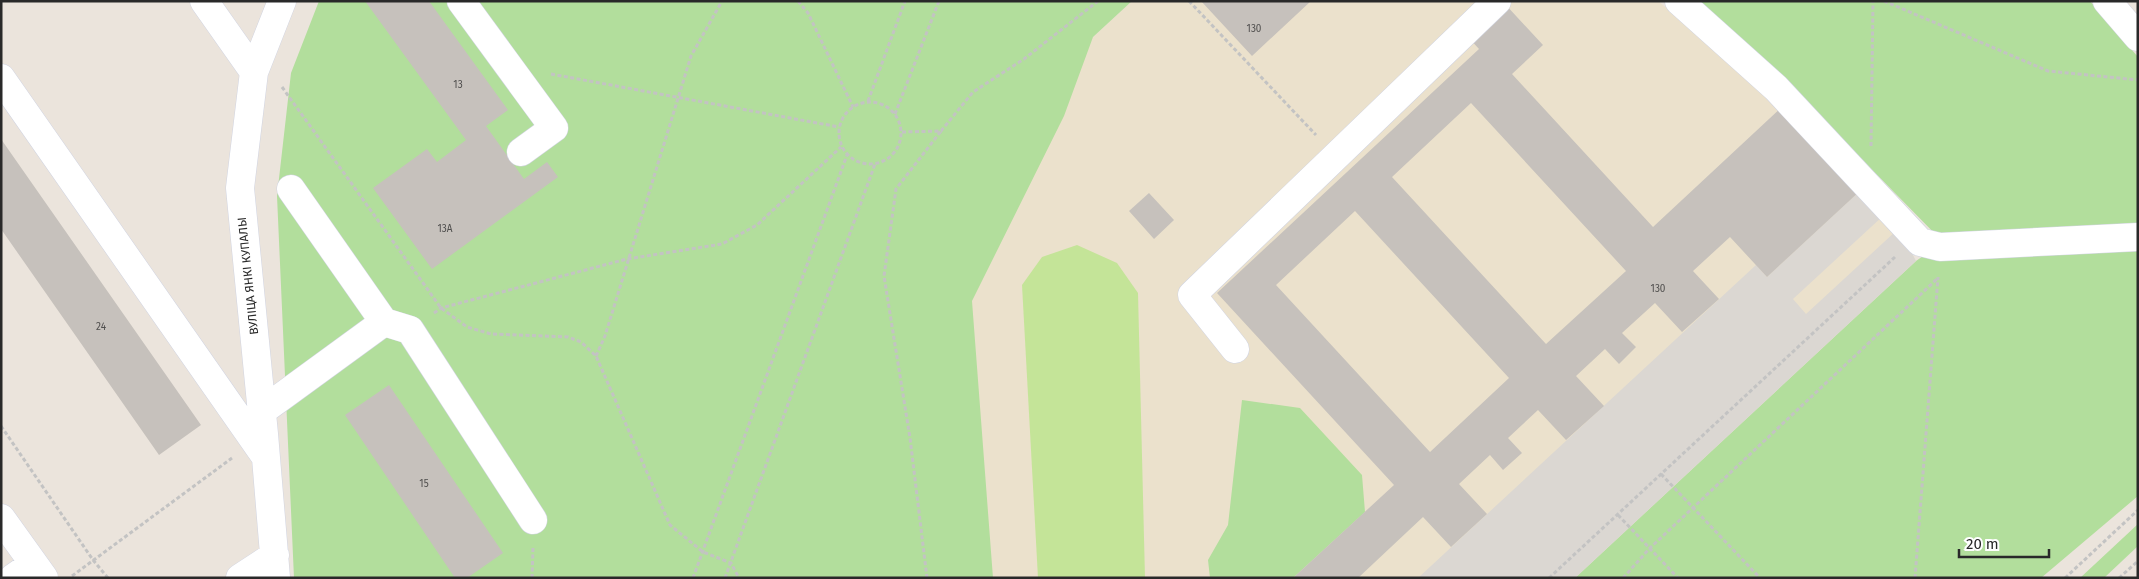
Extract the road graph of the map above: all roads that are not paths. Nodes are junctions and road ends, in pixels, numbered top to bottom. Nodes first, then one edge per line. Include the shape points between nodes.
1 (204, 1) edge
2 (282, 1) edge
3 (461, 1) edge
4 (1497, 1) edge
5 (1679, 1) edge
6 (2107, 1) edge
7 (2138, 37) edge
8 (257, 64) junction
9 (1, 78) edge
10 (521, 152) dead end
11 (291, 189) dead end
12 (2138, 238) edge
13 (384, 322) junction
14 (1235, 350) dead end
15 (262, 410) junction
16 (266, 457) junction
17 (1, 518) edge
18 (533, 520) dead end
19 (276, 567) edge
20 (30, 573) edge
21 (240, 578) edge

1 - 8 street
2 - 8 street, ВУЛІЦА ЯНКІ КУПАЛЫ
3 - 10 street via 554,128
4 - 14 street via 1192,295
5 - 12 street via 1776,88 1870,188 1930,244
6 - 7 street
8 - 15 street, ВУЛІЦА ЯНКІ КУПАЛЫ via 240,188
9 - 16 street
11 - 13 street
13 - 15 street
13 - 18 street via 410,330
15 - 16 street, ВУЛІЦА ЯНКІ КУПАЛЫ
16 - 19 street, ВУЛІЦА ЯНКІ КУПАЛЫ
17 - 20 street
19 - 21 street, ВУЛІЦА ЯНКІ КУПАЛЫ

